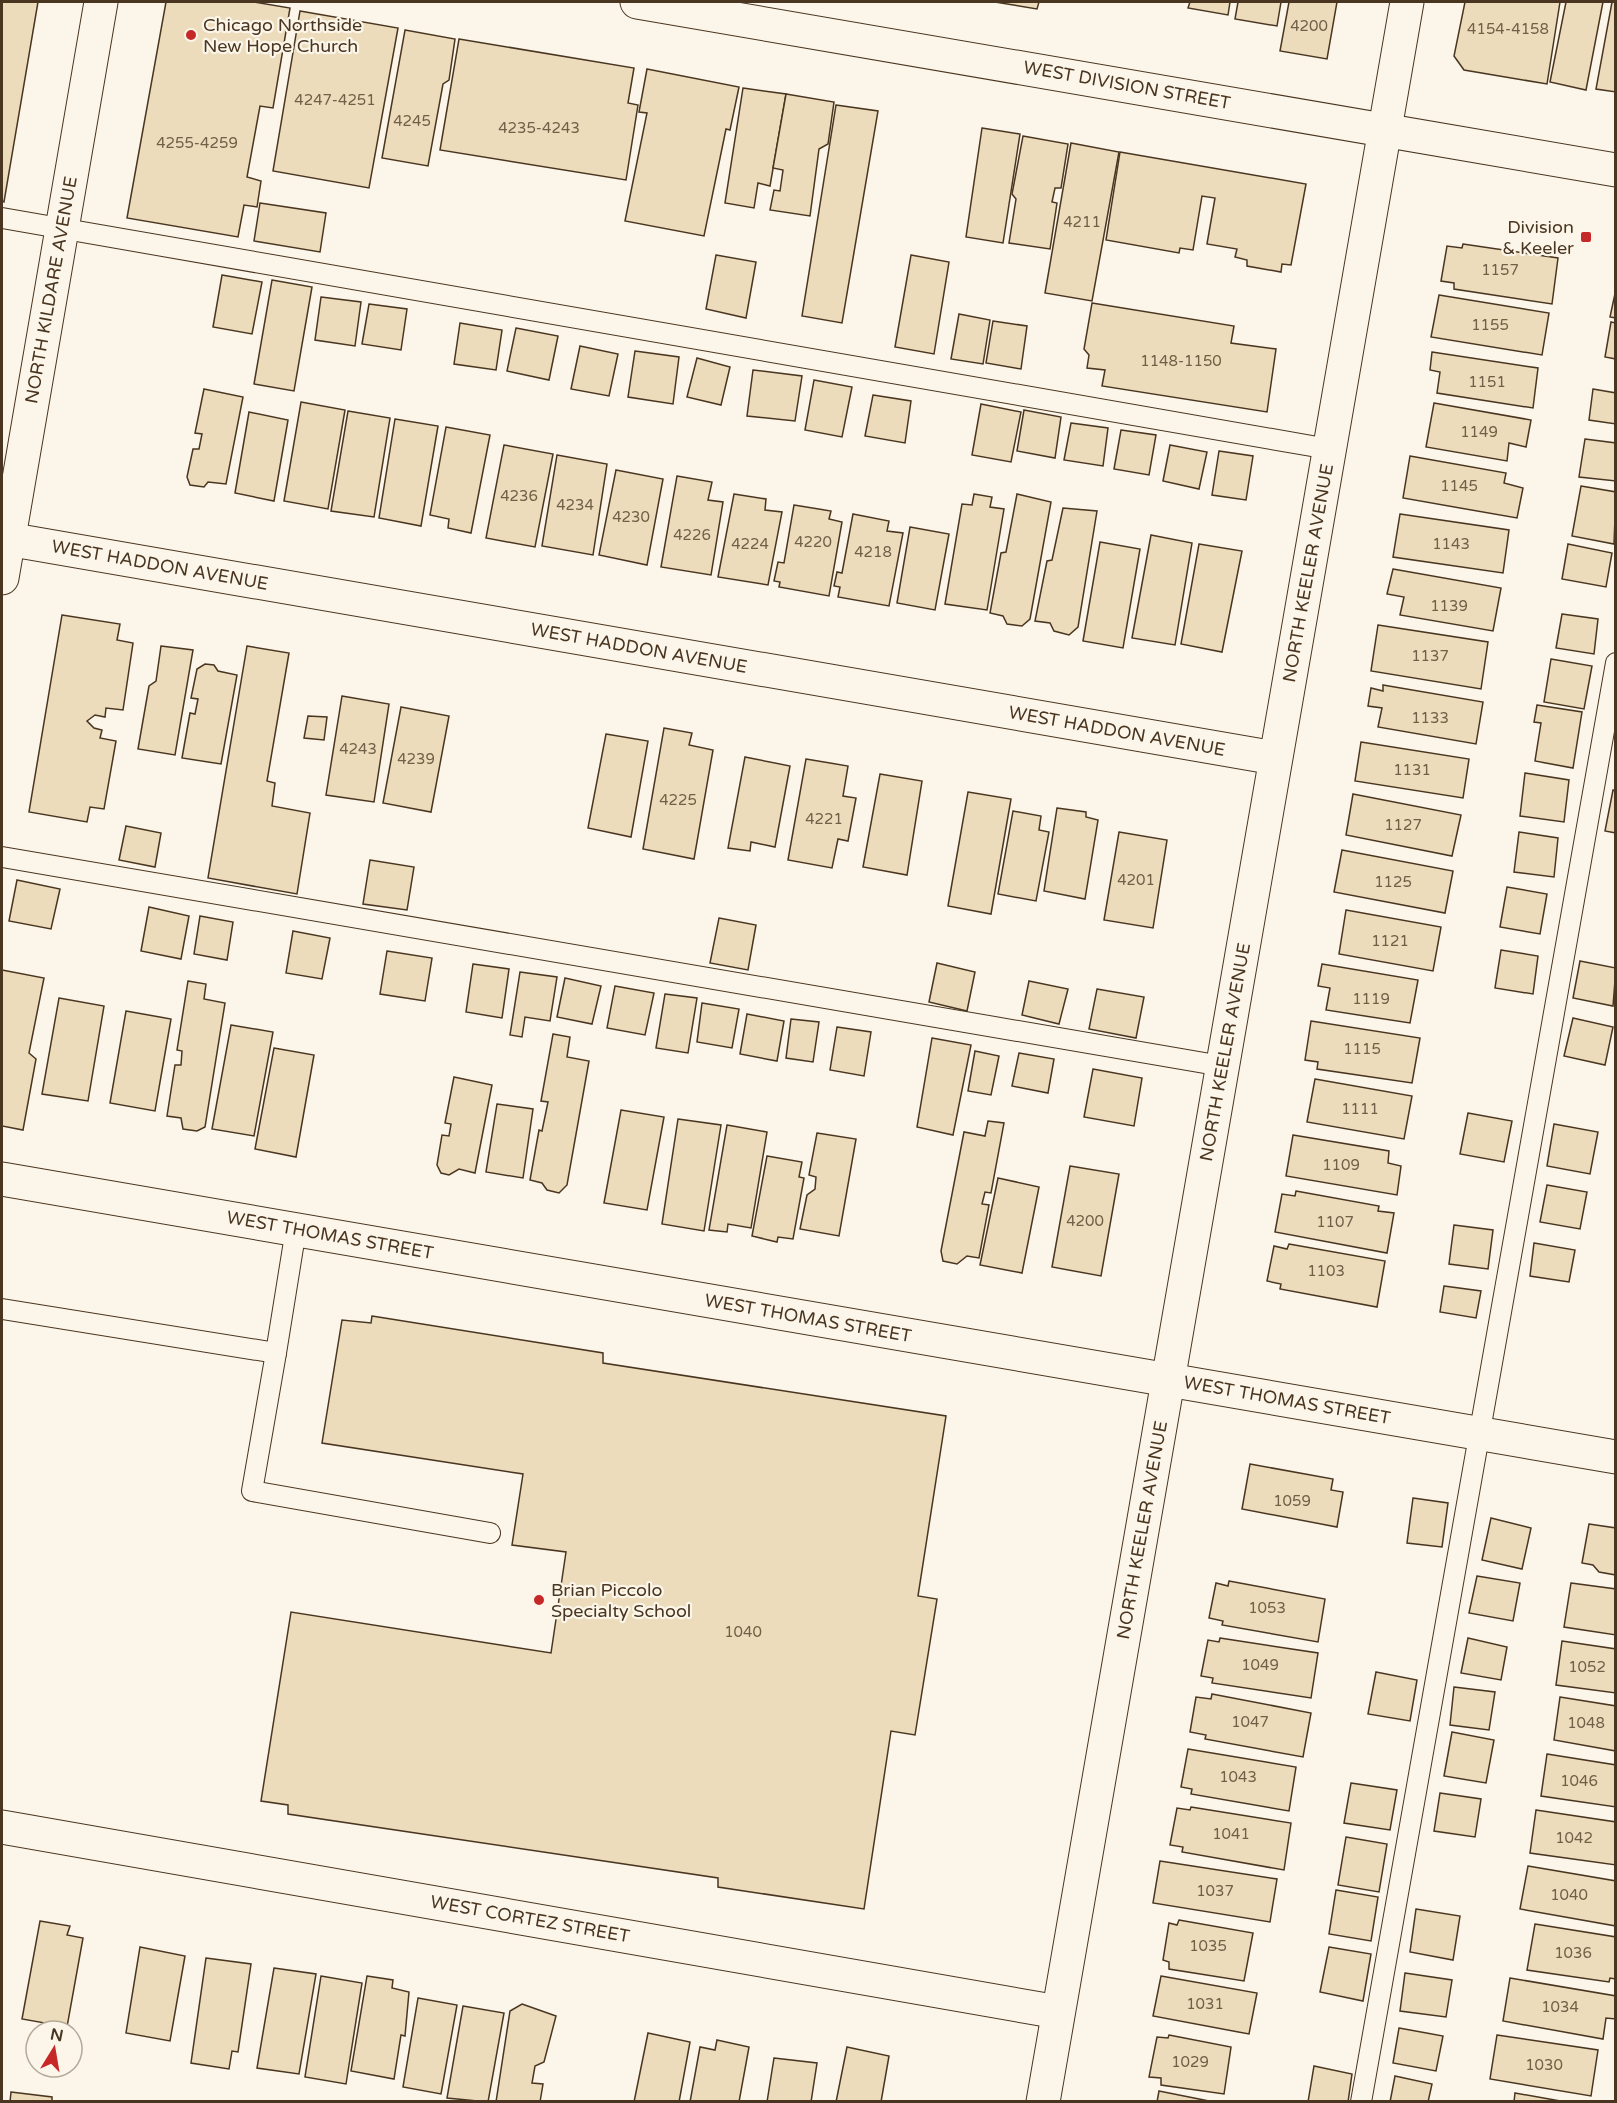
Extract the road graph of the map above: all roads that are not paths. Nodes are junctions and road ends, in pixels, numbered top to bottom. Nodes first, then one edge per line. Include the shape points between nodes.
1 (101, 2) edge
2 (637, 2) edge
3 (1407, 2) edge
4 (1385, 129) junction
5 (1616, 170) edge
6 (2, 218) edge
7 (62, 229) junction
8 (1329, 449) junction
9 (5, 539) edge
10 (2, 578) edge
11 (1616, 663) edge
12 (1275, 758) junction
13 (2, 857) edge
14 (1222, 1066) junction
15 (2, 1179) edge
16 (296, 1229) junction
17 (2, 1309) edge
18 (276, 1353) junction
19 (1168, 1380) junction
20 (1480, 1433) junction
21 (1616, 1456) edge
22 (489, 1533) dead end
23 (2, 1827) edge
24 (1058, 2012) junction
25 (1042, 2102) edge
26 (1361, 2102) edge

1 - 7 street, NORTH KILDARE AVENUE
2 - 4 street, WEST DIVISION STREET
3 - 4 street, NORTH KEELER AVENUE
4 - 5 street, WEST DIVISION STREET
4 - 8 street, NORTH KEELER AVENUE
6 - 7 lane
7 - 8 lane
7 - 9 street, NORTH KILDARE AVENUE
8 - 12 street, NORTH KEELER AVENUE
9 - 10 street, NORTH KILDARE AVENUE
9 - 12 street, WEST HADDON AVENUE
11 - 20 lane
12 - 14 street, NORTH KEELER AVENUE
13 - 14 lane
14 - 19 street, NORTH KEELER AVENUE
15 - 16 street, WEST THOMAS STREET
16 - 18 lane
16 - 19 street, WEST THOMAS STREET
17 - 18 lane
18 - 22 lane via 252,1491
19 - 20 street, WEST THOMAS STREET
19 - 24 street, NORTH KEELER AVENUE
20 - 21 street, WEST THOMAS STREET
20 - 26 lane
23 - 24 street, WEST CORTEZ STREET
24 - 25 street, NORTH KEELER AVENUE

